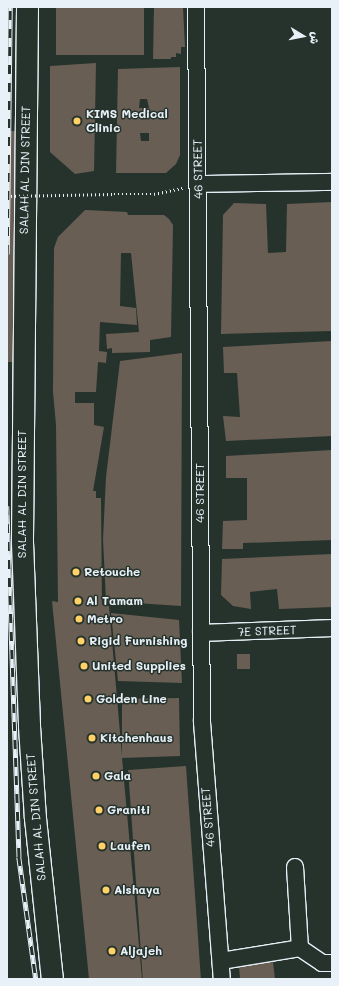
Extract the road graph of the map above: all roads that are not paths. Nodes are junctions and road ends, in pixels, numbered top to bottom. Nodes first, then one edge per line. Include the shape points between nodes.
1 (27, 7) edge
2 (196, 7) edge
3 (332, 182) edge
4 (198, 184) junction
5 (332, 628) edge
6 (201, 633) junction
7 (295, 867) dead end
8 (300, 948) junction
9 (221, 961) junction
10 (332, 963) edge
11 (52, 979) edge
12 (222, 979) edge

1 - 11 main road, SALAH AL DIN STREET via 22,542 30,734
2 - 4 street, 46 STREET
3 - 4 street
4 - 6 street, 46 STREET
5 - 6 street, 7E STREET
6 - 9 street, 46 STREET via 204,766
7 - 8 street
8 - 9 street
8 - 10 street via 322,963
9 - 12 street, 46 STREET

